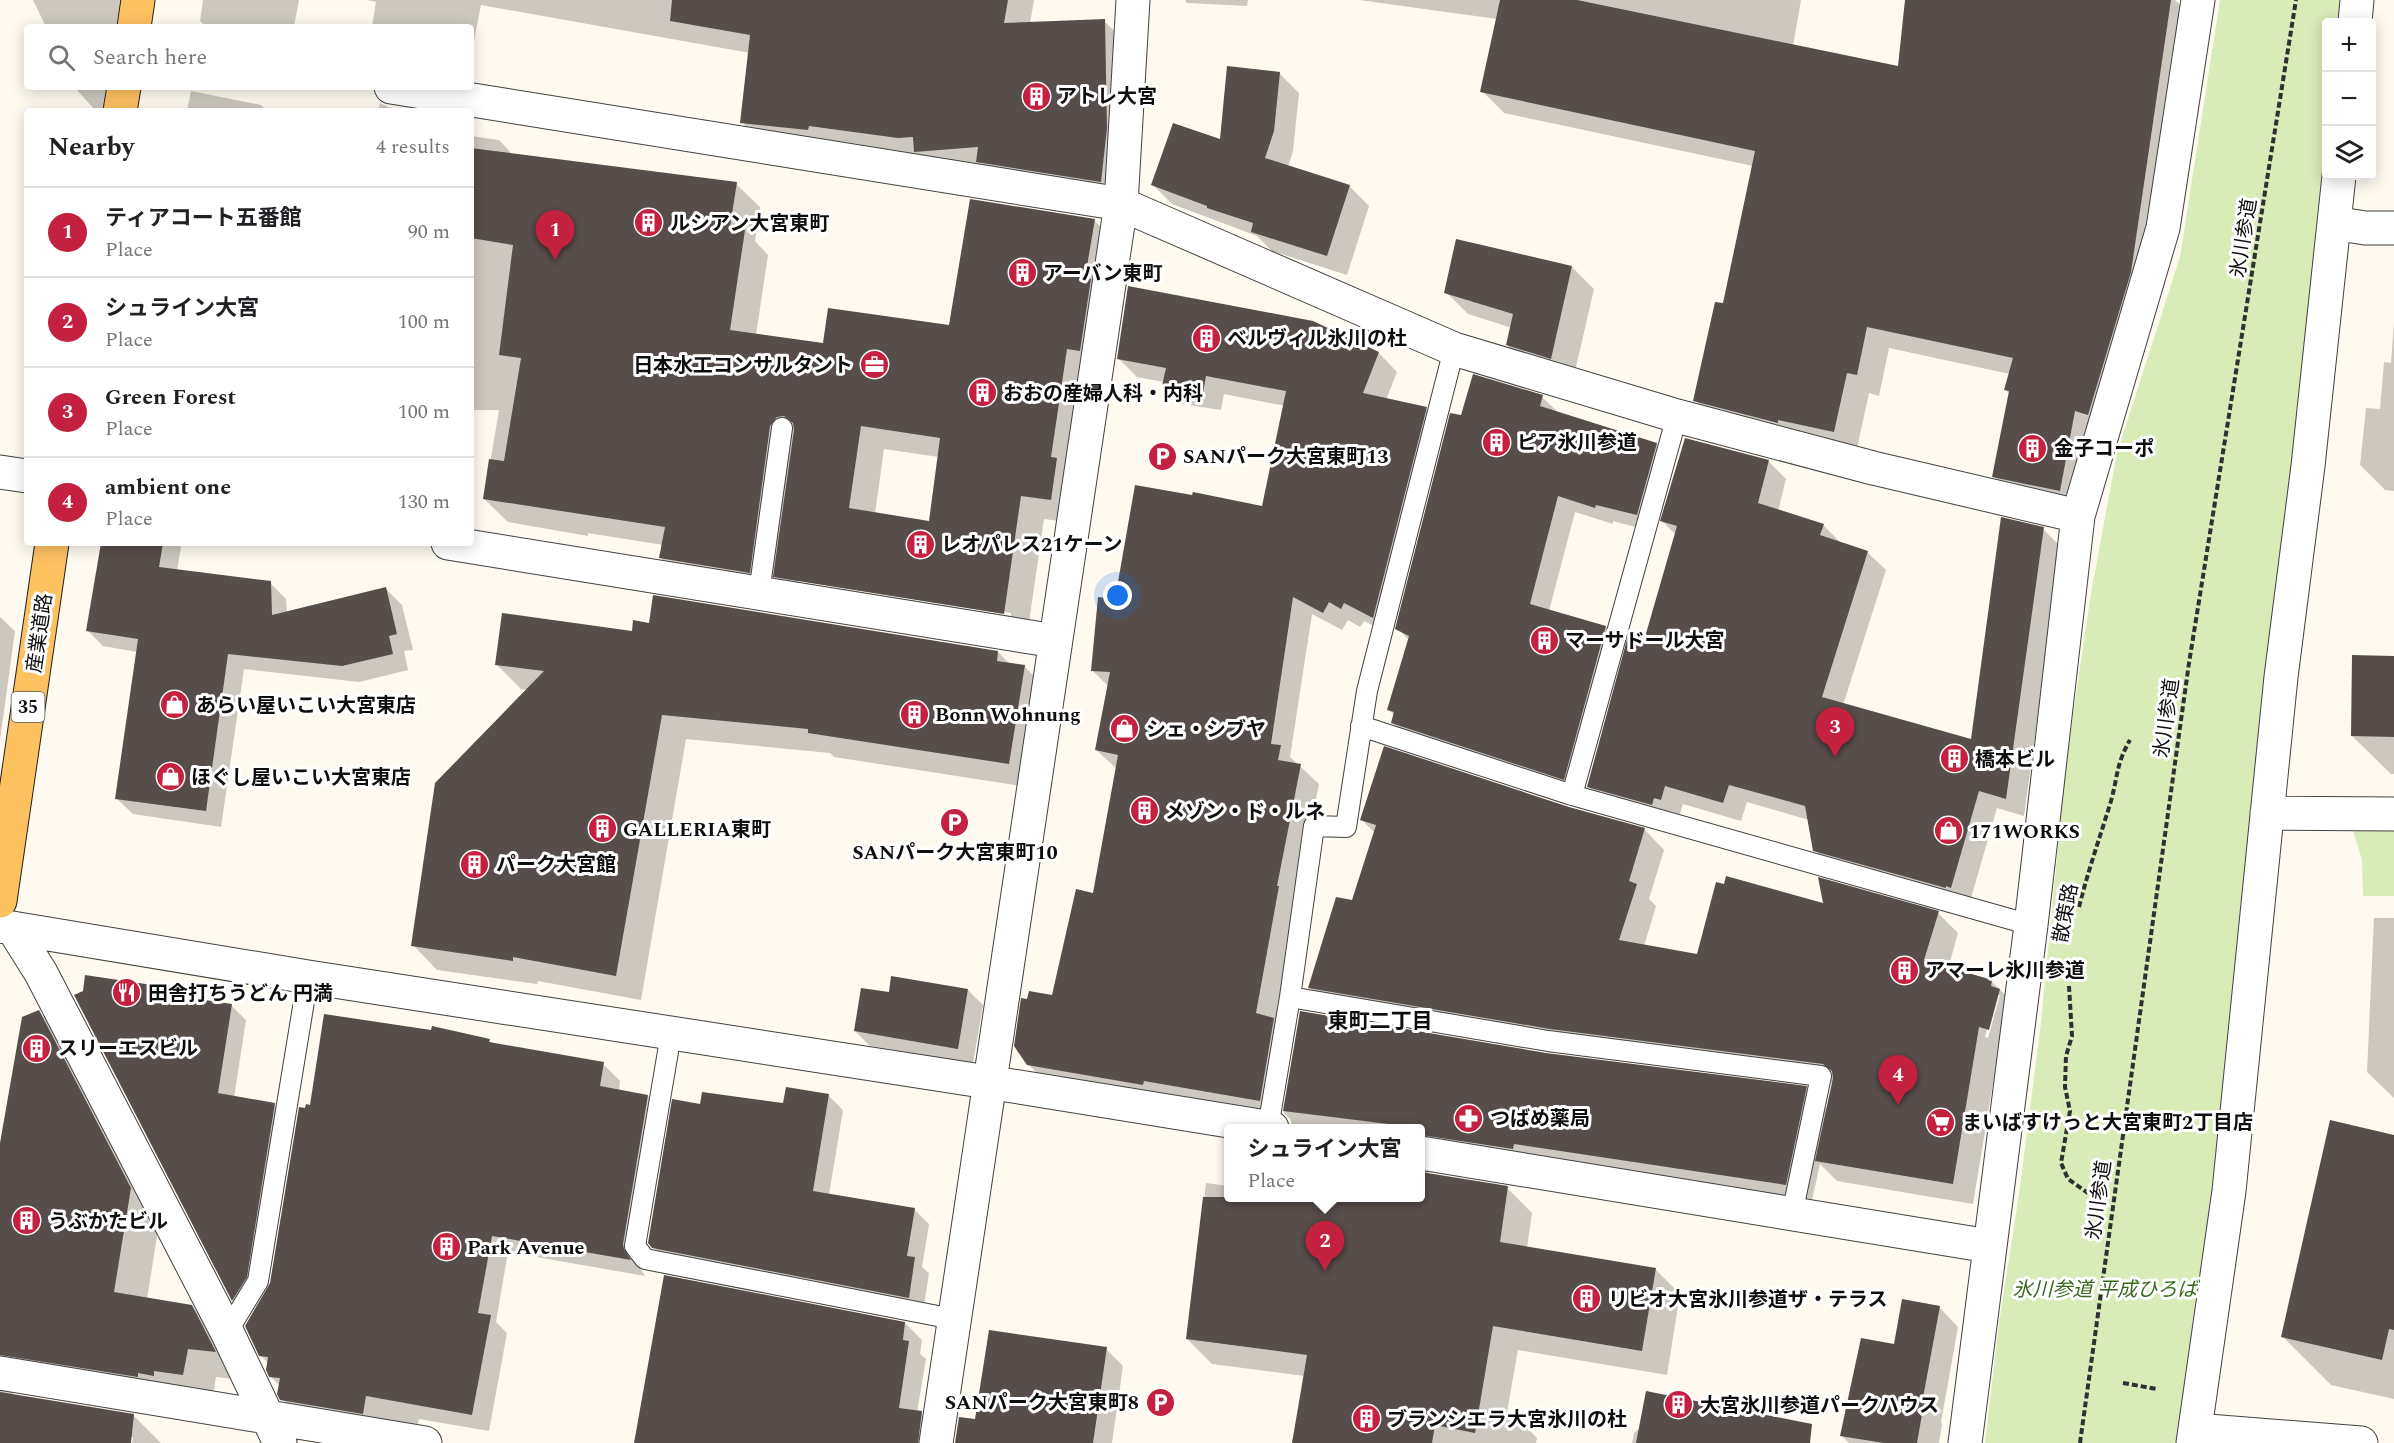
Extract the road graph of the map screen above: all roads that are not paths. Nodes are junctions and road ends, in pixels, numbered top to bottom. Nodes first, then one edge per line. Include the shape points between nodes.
1 (138, 0) edge
2 (1133, 0) edge
3 (2198, 0) edge
4 (2357, 0) edge
5 (2355, 18) edge
6 (134, 24) edge
7 (124, 90) edge
8 (410, 90) edge
9 (120, 108) edge
10 (2339, 180) edge
11 (1121, 204) junction
12 (2334, 223) junction
13 (2394, 228) edge
14 (1454, 350) junction
15 (1677, 416) junction
16 (782, 428) dead end
17 (0, 472) edge
18 (24, 476) edge
19 (2078, 516) junction
20 (52, 546) edge
21 (467, 546) edge
22 (759, 593) junction
23 (1055, 641) junction
24 (1361, 726) junction
25 (1572, 795) junction
26 (2268, 813) junction
27 (2394, 814) edge
28 (2, 881) edge
29 (2031, 925) junction
30 (7, 928) edge
31 (308, 977) junction
32 (1290, 997) junction
33 (671, 1034) junction
34 (988, 1082) junction
35 (1245, 1124) edge
36 (1271, 1124) edge
37 (1425, 1154) edge
38 (1792, 1214) junction
39 (1989, 1246) junction
40 (953, 1319) junction
41 (227, 1332) junction
42 (0, 1373) edge
43 (274, 1430) edge
44 (2194, 1436) edge
45 (425, 1443) edge
46 (936, 1443) edge
47 (1965, 1443) edge
48 (2361, 1443) edge

1 - 6 main road
2 - 11 street
3 - 19 street via 2163,228
4 - 5 street
7 - 9 main road
8 - 11 street
10 - 12 street
11 - 14 street
11 - 23 street
12 - 13 street
12 - 26 street
14 - 15 street
14 - 24 lane
15 - 19 street via 1873,468
15 - 25 lane
16 - 22 lane
17 - 18 street
19 - 29 street
20 - 28 main road, 産業道路 / 35
21 - 22 street
22 - 23 street
23 - 34 street
24 - 25 lane
24 - 32 lane via 1346,827 1314,826
25 - 29 lane
26 - 27 street
26 - 44 street via 2229,1191
29 - 39 street
30 - 31 street
30 - 41 street via 41,973
31 - 33 street
31 - 41 lane via 258,1281
32 - 36 lane
32 - 38 lane via 1548,1041 1821,1076
33 - 34 street
33 - 40 lane via 635,1246 645,1259
34 - 35 street
34 - 40 street
37 - 38 street
38 - 39 street
39 - 47 street
40 - 46 street
41 - 43 street
42 - 43 street
43 - 45 street
44 - 48 street

